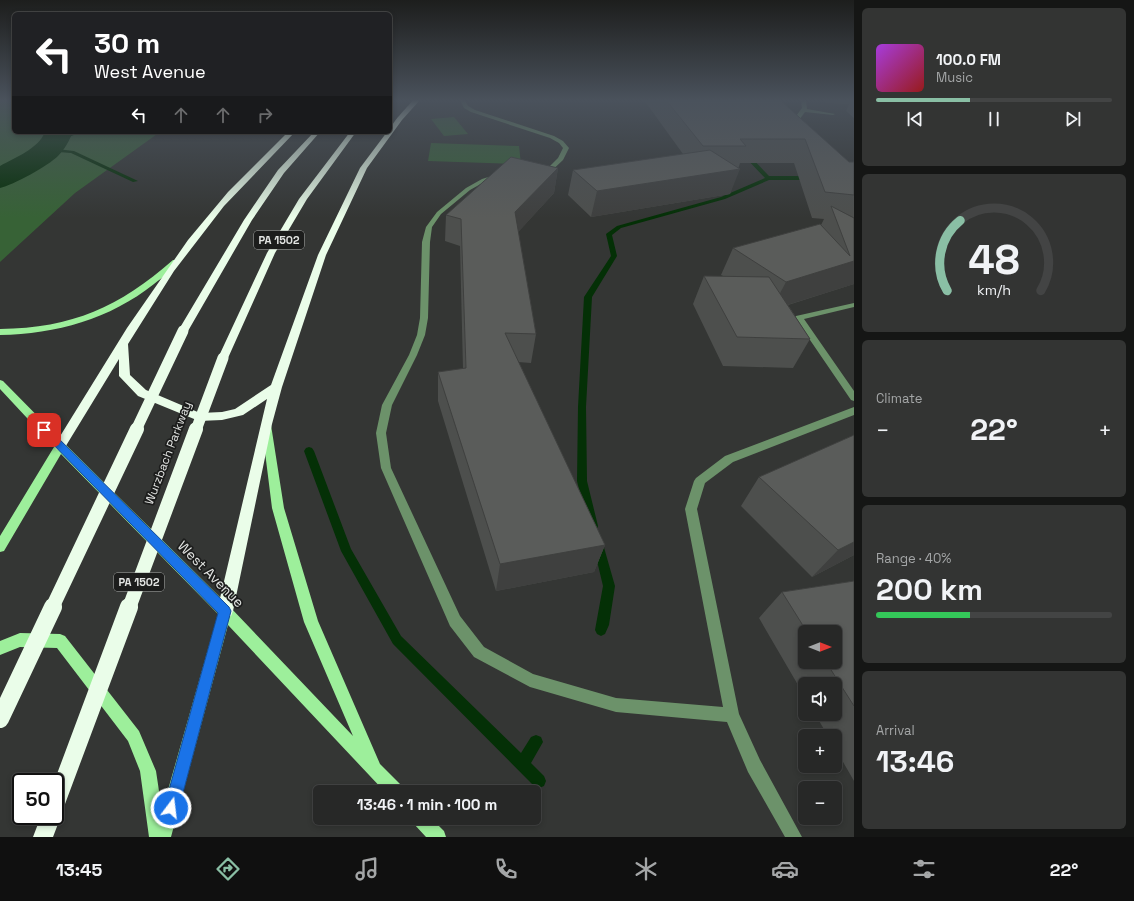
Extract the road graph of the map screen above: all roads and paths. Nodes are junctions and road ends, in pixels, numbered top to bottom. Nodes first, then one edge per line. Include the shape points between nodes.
1 (285, 139) edge
2 (310, 139) edge
3 (348, 139) edge
4 (385, 139) edge
5 (556, 139) edge
6 (507, 175) edge
7 (536, 175) edge
8 (176, 262) junction
9 (854, 305) edge
10 (0, 332) edge
11 (123, 344) junction
12 (0, 383) edge
13 (276, 387) junction
14 (854, 398) edge
15 (854, 411) edge
16 (266, 424) junction
17 (60, 446) junction
18 (0, 548) edge
19 (225, 611) junction
20 (0, 648) edge
21 (732, 716) junction
22 (0, 719) edge
23 (376, 771) junction
24 (64, 781) edge
25 (389, 785) edge
26 (48, 825) edge
27 (427, 825) edge
28 (43, 837) edge
29 (157, 837) edge
30 (163, 837) edge
31 (438, 837) edge
32 (794, 837) edge

1 - 8 highway via 235,189
2 - 22 highway, PA 1502, bridge via 281,172 252,214 183,332
3 - 24 highway, Wurzbach Parkway / PA 1502, bridge via 302,199 271,253 223,358
4 - 13 highway via 364,168 322,255
5 - 7 lane via 566,148 561,159 544,176
6 - 21 lane via 484,180 468,189 439,213 429,227 426,242 424,318 413,355 387,405 381,432 386,468 455,621 479,652 530,680 616,705
8 - 10 main road via 132,297 105,311 50,328
8 - 11 highway
9 - 14 lane via 799,318
11 - 13 highway via 125,376 142,393 198,417 239,412
11 - 17 highway
12 - 17 main road, West Avenue
13 - 16 highway
15 - 21 lane via 729,459 700,481 691,509
16 - 19 highway
16 - 23 main road via 278,508 311,622
17 - 18 main road
17 - 19 main road, West Avenue
19 - 23 main road, West Avenue
19 - 30 main road
20 - 29 main road via 20,640 60,641 134,736 148,771
21 - 32 lane via 754,766
23 - 25 main road, West Avenue
26 - 28 highway
27 - 31 main road

